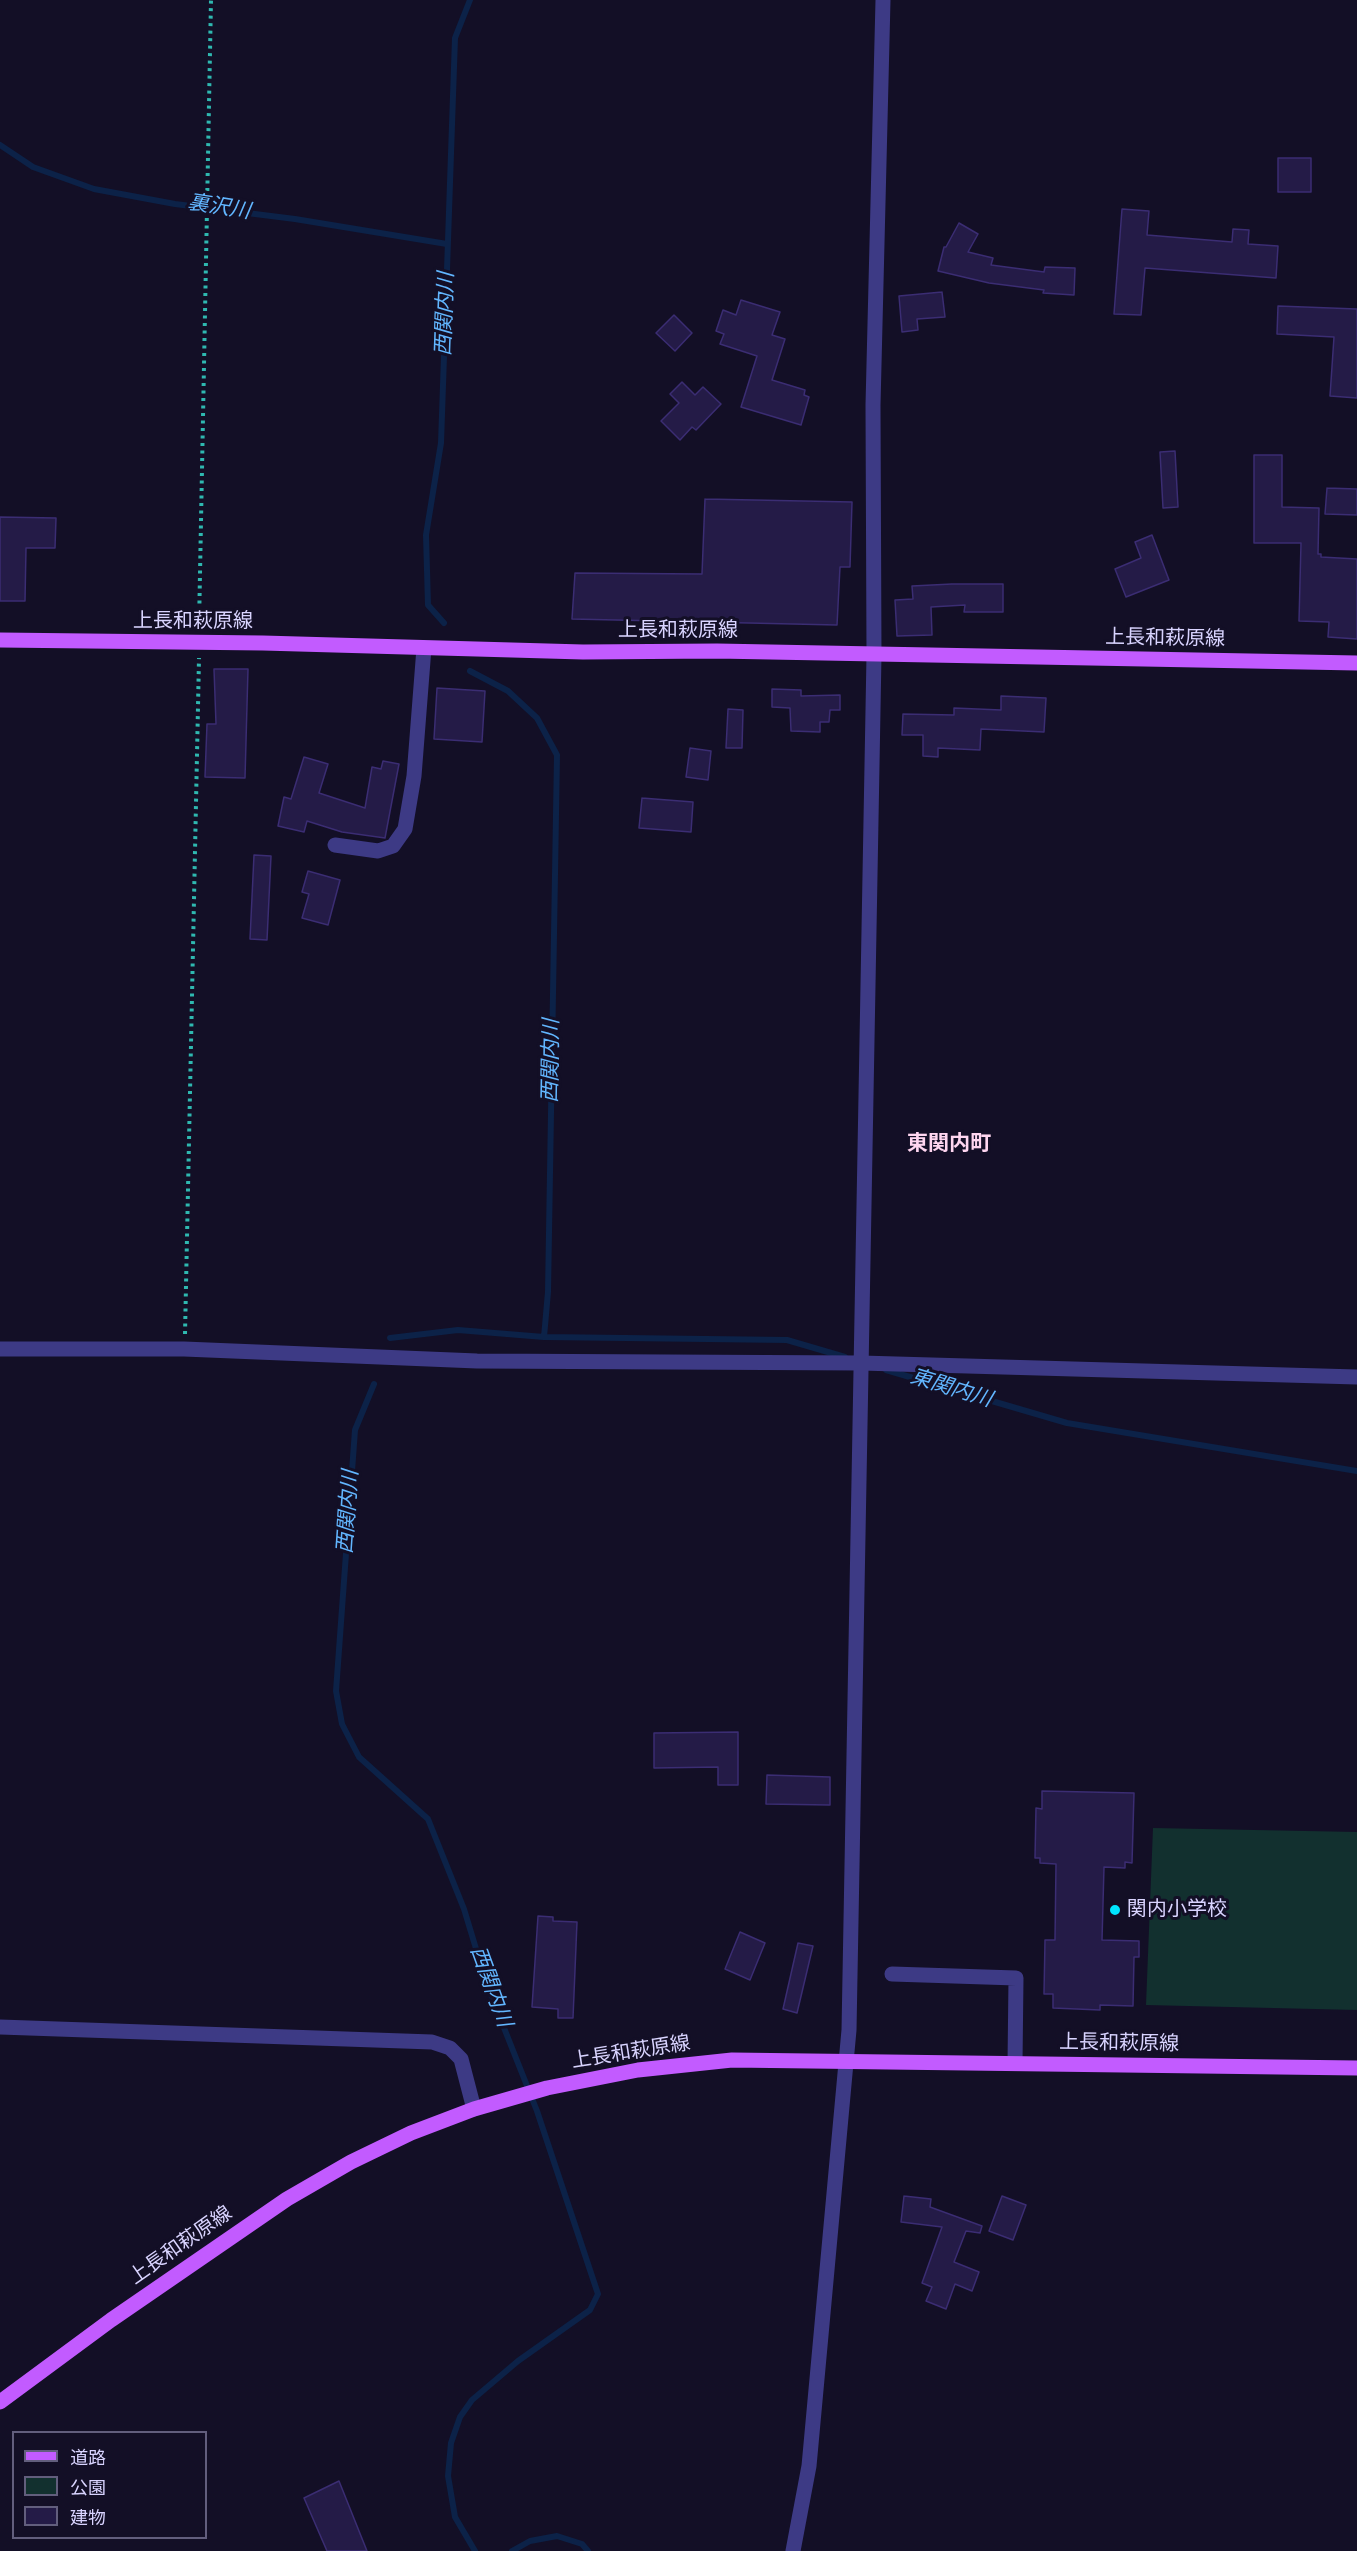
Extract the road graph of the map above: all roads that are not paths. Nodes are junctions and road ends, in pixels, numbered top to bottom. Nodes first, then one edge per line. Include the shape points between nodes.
1 (883, 0) edge
2 (0, 640) edge
3 (424, 648) junction
4 (874, 655) junction
5 (1357, 663) edge
6 (335, 845) dead end
7 (0, 1349) edge
8 (861, 1363) junction
9 (1357, 1377) edge
10 (892, 1974) dead end
11 (0, 2027) edge
12 (847, 2061) junction
13 (1016, 2063) junction
14 (1357, 2068) edge
15 (474, 2109) junction
16 (0, 2402) edge
17 (793, 2551) edge

1 - 4 street via 873,405
2 - 3 main road, 上長和萩原線
3 - 4 main road, 上長和萩原線
3 - 6 street via 414,776 405,829 393,846 378,851
4 - 5 main road, 上長和萩原線
4 - 8 street
7 - 8 street via 184,1349 477,1362
8 - 9 street
8 - 12 street
10 - 13 street via 1016,1978
11 - 15 street via 432,2042 450,2048 461,2060
12 - 13 main road, 上長和萩原線
12 - 15 main road, 上長和萩原線 via 732,2060 638,2070 547,2088
12 - 17 street via 808,2466
13 - 14 main road, 上長和萩原線
15 - 16 main road, 上長和萩原線 via 411,2133 287,2199

